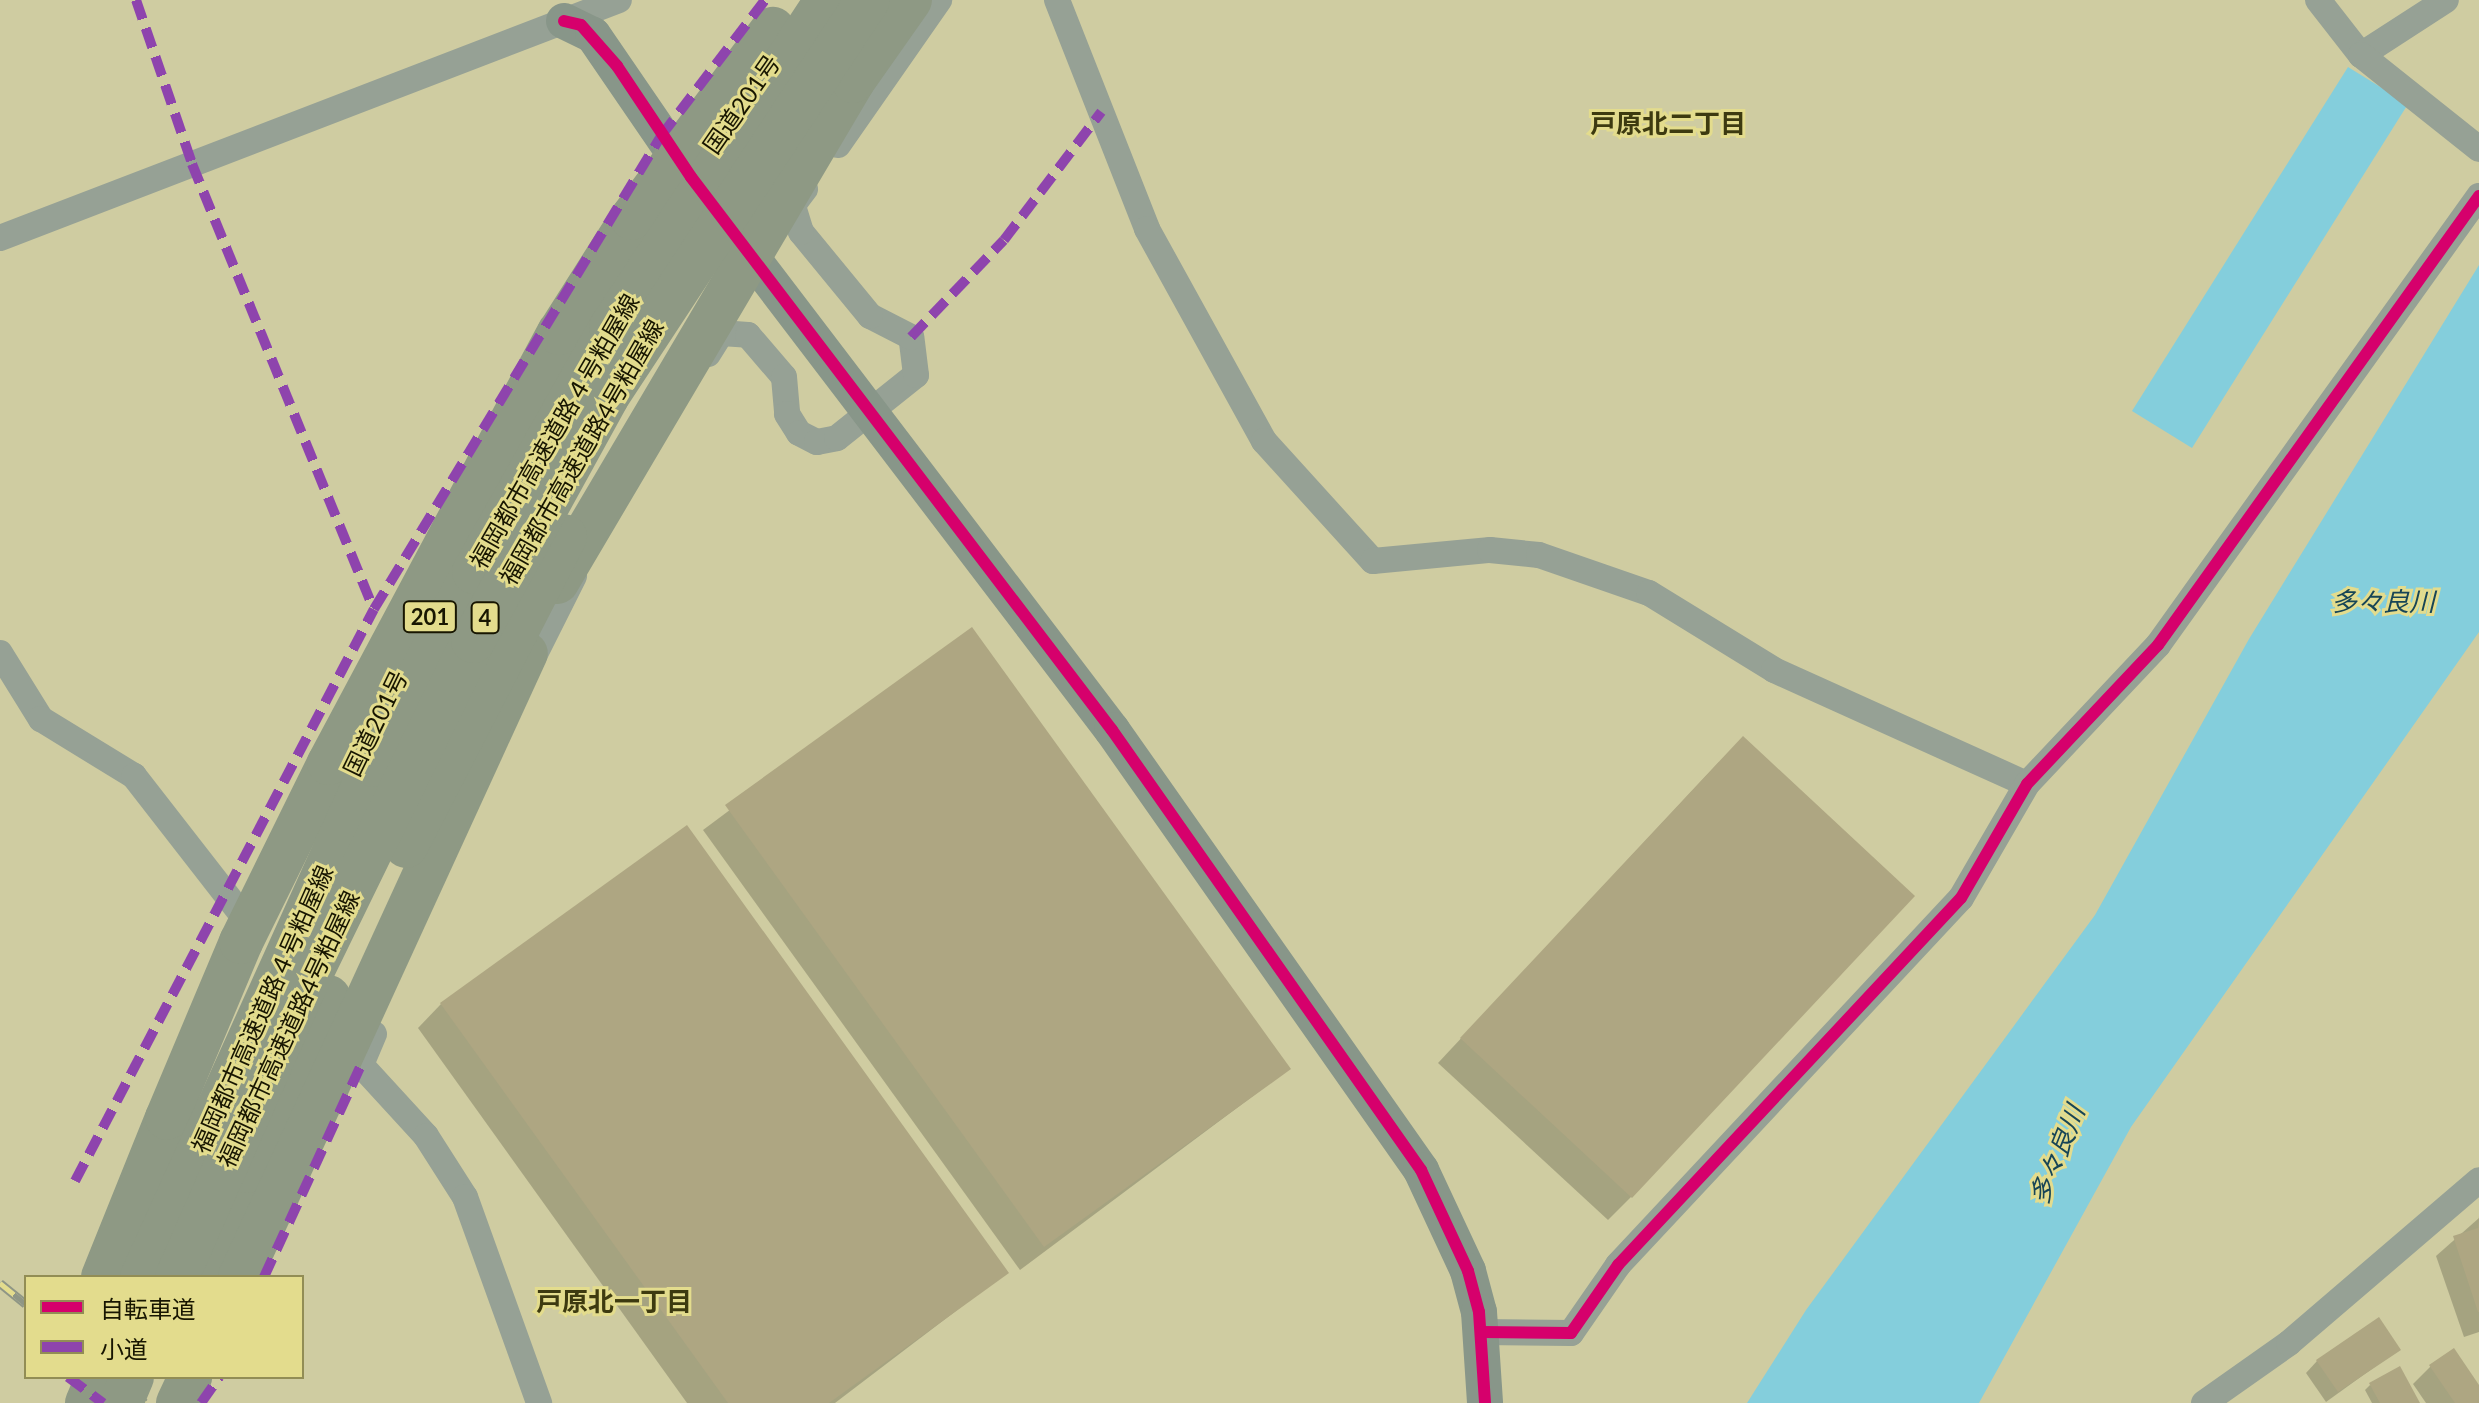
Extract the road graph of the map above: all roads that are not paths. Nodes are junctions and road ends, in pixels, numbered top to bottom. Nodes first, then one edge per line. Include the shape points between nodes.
1 (619, 0) edge
2 (794, 0) edge
3 (813, 0) edge
4 (827, 0) edge
5 (868, 0) edge
6 (887, 0) edge
7 (910, 0) edge
8 (939, 0) edge
9 (1057, 0) edge
10 (2318, 0) edge
11 (2446, 0) edge
12 (564, 21) junction
13 (2361, 55) junction
14 (2479, 149) edge
15 (691, 177) junction
16 (2479, 196) edge
17 (0, 238) edge
18 (749, 254) junction
19 (871, 414) junction
20 (0, 653) edge
21 (2027, 784) junction
22 (239, 911) dead end
23 (2479, 1180) edge
24 (104, 1275) edge
25 (127, 1275) edge
26 (143, 1275) edge
27 (178, 1275) edge
28 (221, 1275) edge
29 (241, 1275) edge
30 (1482, 1332) junction
31 (80, 1379) edge
32 (97, 1379) edge
33 (131, 1379) edge
34 (189, 1379) edge
35 (71, 1403) edge
36 (87, 1403) edge
37 (121, 1403) edge
38 (178, 1403) edge
39 (539, 1403) edge
40 (1485, 1403) edge
41 (2204, 1403) edge

1 - 12 street
2 - 24 highway, bridge via 632,218 559,333 322,777 241,942
3 - 15 highway, 国道201号 / 201
4 - 26 highway, 福岡都市高速道路４号粕屋線, bridge via 611,327 474,572 367,780
5 - 27 highway, 福岡都市高速道路4号粕屋線 / 4, bridge via 607,397 473,641 303,990
6 - 28 highway, bridge via 626,426 329,997 247,1171
7 - 18 highway
8 - 19 street via 793,205 801,232 870,316 911,337 919,357 916,375
9 - 21 street via 1147,229 1264,441 1373,561 1490,550 1539,555 1649,593 1774,670
10 - 13 street
11 - 13 street
12 - 15 street via 593,35
12 - 17 street
13 - 14 street
15 - 18 street
15 - 25 highway, 国道201号 / 201 via 605,308 374,718
16 - 21 street via 2158,645
18 - 19 street
18 - 29 highway via 558,580
19 - 30 street via 1112,730 1421,1170 1458,1239
19 - 39 street via 837,438 817,442 799,433 787,414 784,377 748,335 721,333 552,611 361,1065 426,1136 465,1197
20 - 22 street via 41,719 134,776
21 - 30 street via 1961,898 1618,1265 1571,1333
23 - 41 street via 2289,1343
30 - 40 street
31 - 35 highway
32 - 36 highway
33 - 37 highway, bridge
34 - 38 highway

